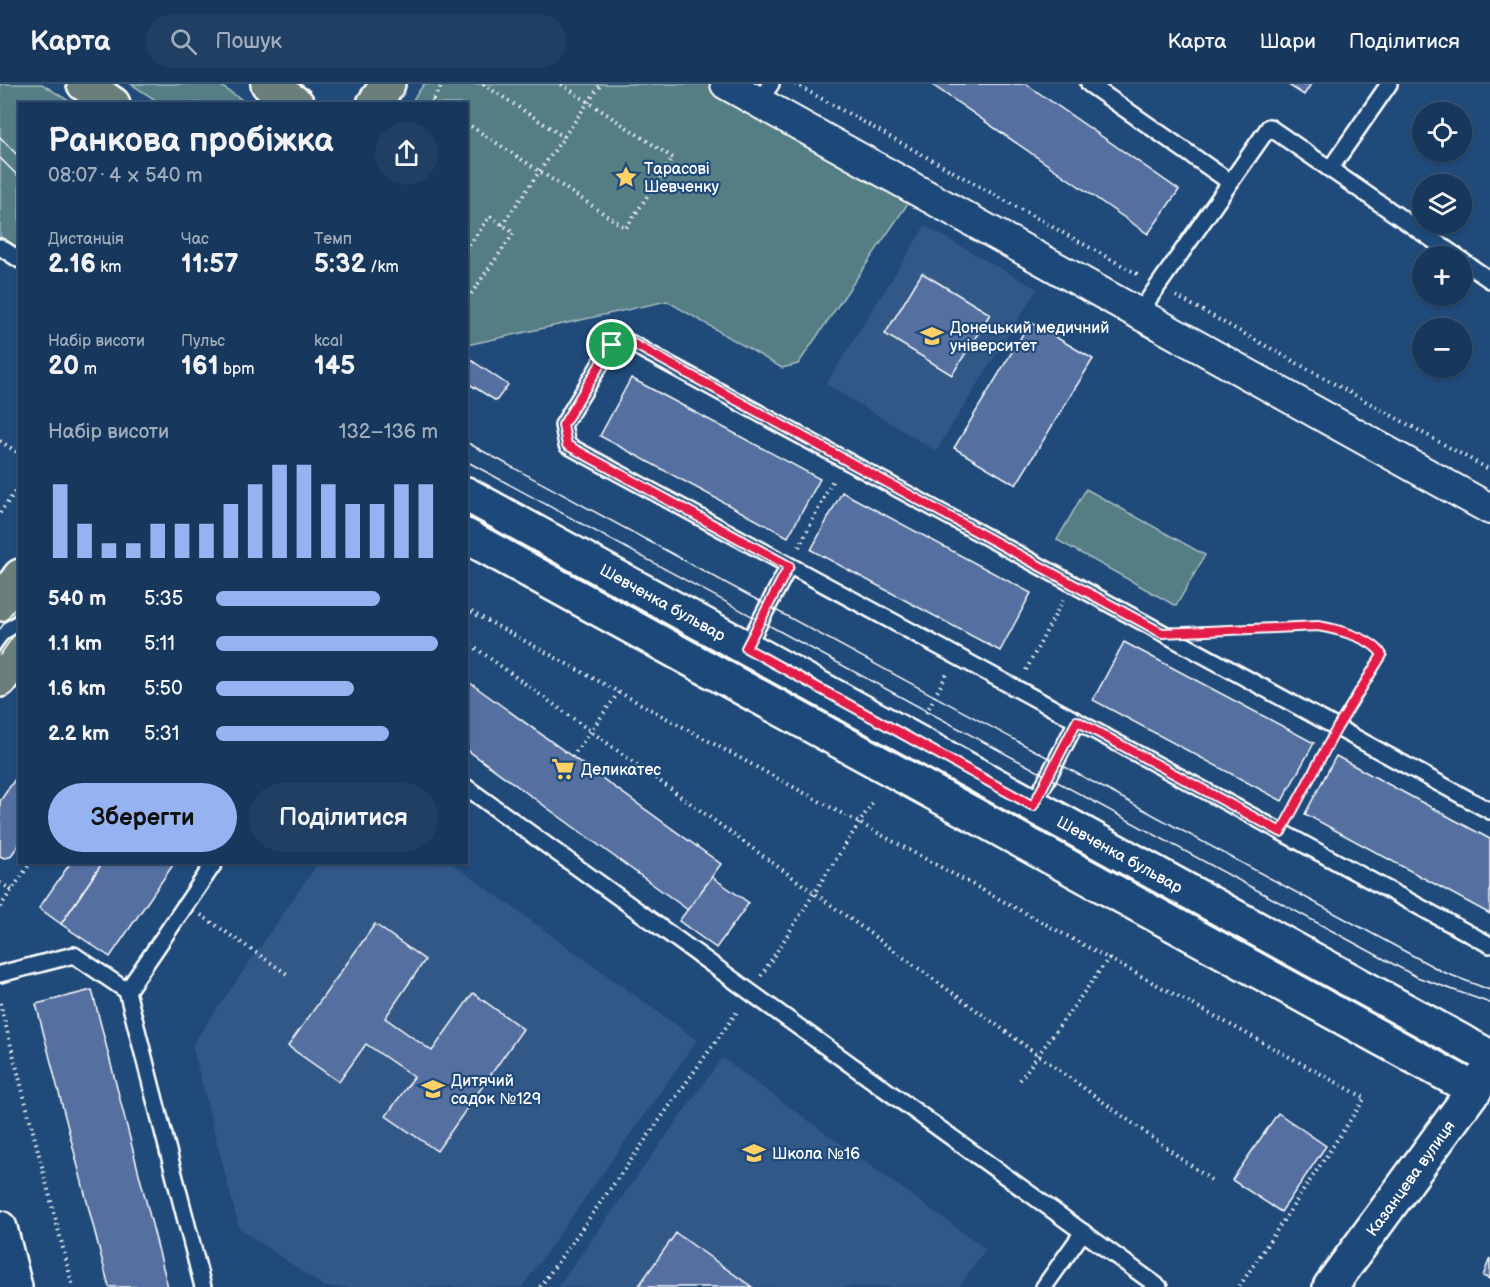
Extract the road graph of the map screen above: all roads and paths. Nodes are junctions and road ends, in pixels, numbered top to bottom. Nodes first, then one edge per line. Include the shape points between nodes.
1 (84, 84) edge
2 (268, 84) edge
3 (388, 84) edge
4 (443, 84) edge
5 (483, 84) edge
6 (561, 84) edge
7 (600, 84) edge
8 (726, 84) edge
9 (1089, 84) edge
10 (1389, 84) edge
11 (765, 93) edge
12 (110, 102) edge
13 (294, 102) edge
14 (375, 102) edge
15 (431, 102) edge
16 (588, 102) junction
17 (468, 124) edge
18 (564, 137) junction
19 (1330, 169) junction
20 (540, 171) junction
21 (1230, 182) junction
22 (502, 225) junction
23 (1442, 246) edge
24 (0, 247) edge
25 (468, 247) edge
26 (18, 259) edge
27 (1472, 268) edge
28 (1490, 280) edge
29 (468, 298) edge
30 (1139, 313) junction
31 (0, 441) edge
32 (18, 453) edge
33 (844, 459) junction
34 (18, 487) edge
35 (468, 495) edge
36 (1490, 509) edge
37 (0, 513) edge
38 (468, 537) edge
39 (789, 566) junction
40 (18, 579) edge
41 (1072, 584) junction
42 (0, 604) edge
43 (468, 610) edge
44 (1162, 633) junction
45 (468, 642) edge
46 (746, 648) junction
47 (18, 655) edge
48 (956, 656) junction
49 (0, 680) edge
50 (1016, 688) junction
51 (619, 692) junction
52 (923, 718) dead end
53 (1077, 721) junction
54 (1337, 728) junction
55 (591, 731) junction
56 (572, 757) dead end
57 (468, 788) edge
58 (874, 800) dead end
59 (1033, 806) junction
60 (1490, 811) edge
61 (859, 823) junction
62 (1281, 832) junction
63 (30, 864) edge
64 (214, 864) edge
65 (0, 883) edge
66 (12, 890) junction
67 (814, 893) junction
68 (186, 905) junction
69 (0, 907) edge
70 (1490, 945) edge
71 (1108, 958) junction
72 (0, 974) edge
73 (290, 976) dead end
74 (127, 991) junction
75 (751, 992) junction
76 (0, 1003) edge
77 (1039, 1055) junction
78 (1490, 1057) edge
79 (1482, 1079) edge
80 (1020, 1080) dead end
81 (1211, 1180) dead end
82 (0, 1228) edge
83 (1083, 1232) junction
84 (15, 1287) edge
85 (73, 1287) edge
86 (203, 1287) edge
87 (540, 1287) edge
88 (1044, 1287) edge
89 (1159, 1287) edge
90 (1239, 1287) edge
91 (1330, 1287) edge

1 - 12 main road
2 - 13 main road
3 - 14 main road
4 - 15 path
5 - 18 path
6 - 16 path
7 - 16 path
8 - 11 street
9 - 21 lane
10 - 19 lane
11 - 30 street
16 - 18 path
16 - 20 path via 673,158 626,228
17 - 20 path
18 - 20 path
19 - 21 lane via 1269,127
19 - 23 lane
20 - 22 path
21 - 30 lane
22 - 25 path via 490,216
22 - 29 path via 514,233
24 - 26 lane
27 - 28 lane
30 - 36 street
31 - 32 path
33 - 39 path
33 - 39 lane via 630,342 612,345 563,425 567,445
33 - 41 lane
34 - 37 path
35 - 46 street, Шевченка бульвар
38 - 79 street
39 - 46 lane
39 - 48 lane
40 - 42 main road
41 - 44 lane
41 - 50 path
43 - 51 path
44 - 54 lane
44 - 54 path via 1318,626 1341,630 1378,648 1382,655
45 - 55 path
46 - 59 street, Шевченка бульвар
47 - 49 main road
48 - 50 lane
48 - 52 path
50 - 53 lane
51 - 55 path
51 - 61 path
53 - 59 lane
53 - 62 lane
54 - 60 lane
54 - 62 path
55 - 56 path
55 - 67 path
57 - 75 lane
58 - 61 path
59 - 78 street, Шевченка бульвар
61 - 67 path
61 - 71 path
62 - 70 lane
63 - 66 path
64 - 68 lane
65 - 66 path
66 - 69 path
67 - 75 path
67 - 77 path
68 - 73 path
68 - 74 lane
71 - 77 path
71 - 90 path via 1365,1098
72 - 74 lane via 74,955
74 - 86 lane
75 - 83 lane
75 - 87 path
76 - 85 path
77 - 80 path
77 - 81 path
79 - 91 street, Казанцева вулиця
82 - 84 street
83 - 88 lane
83 - 89 lane

